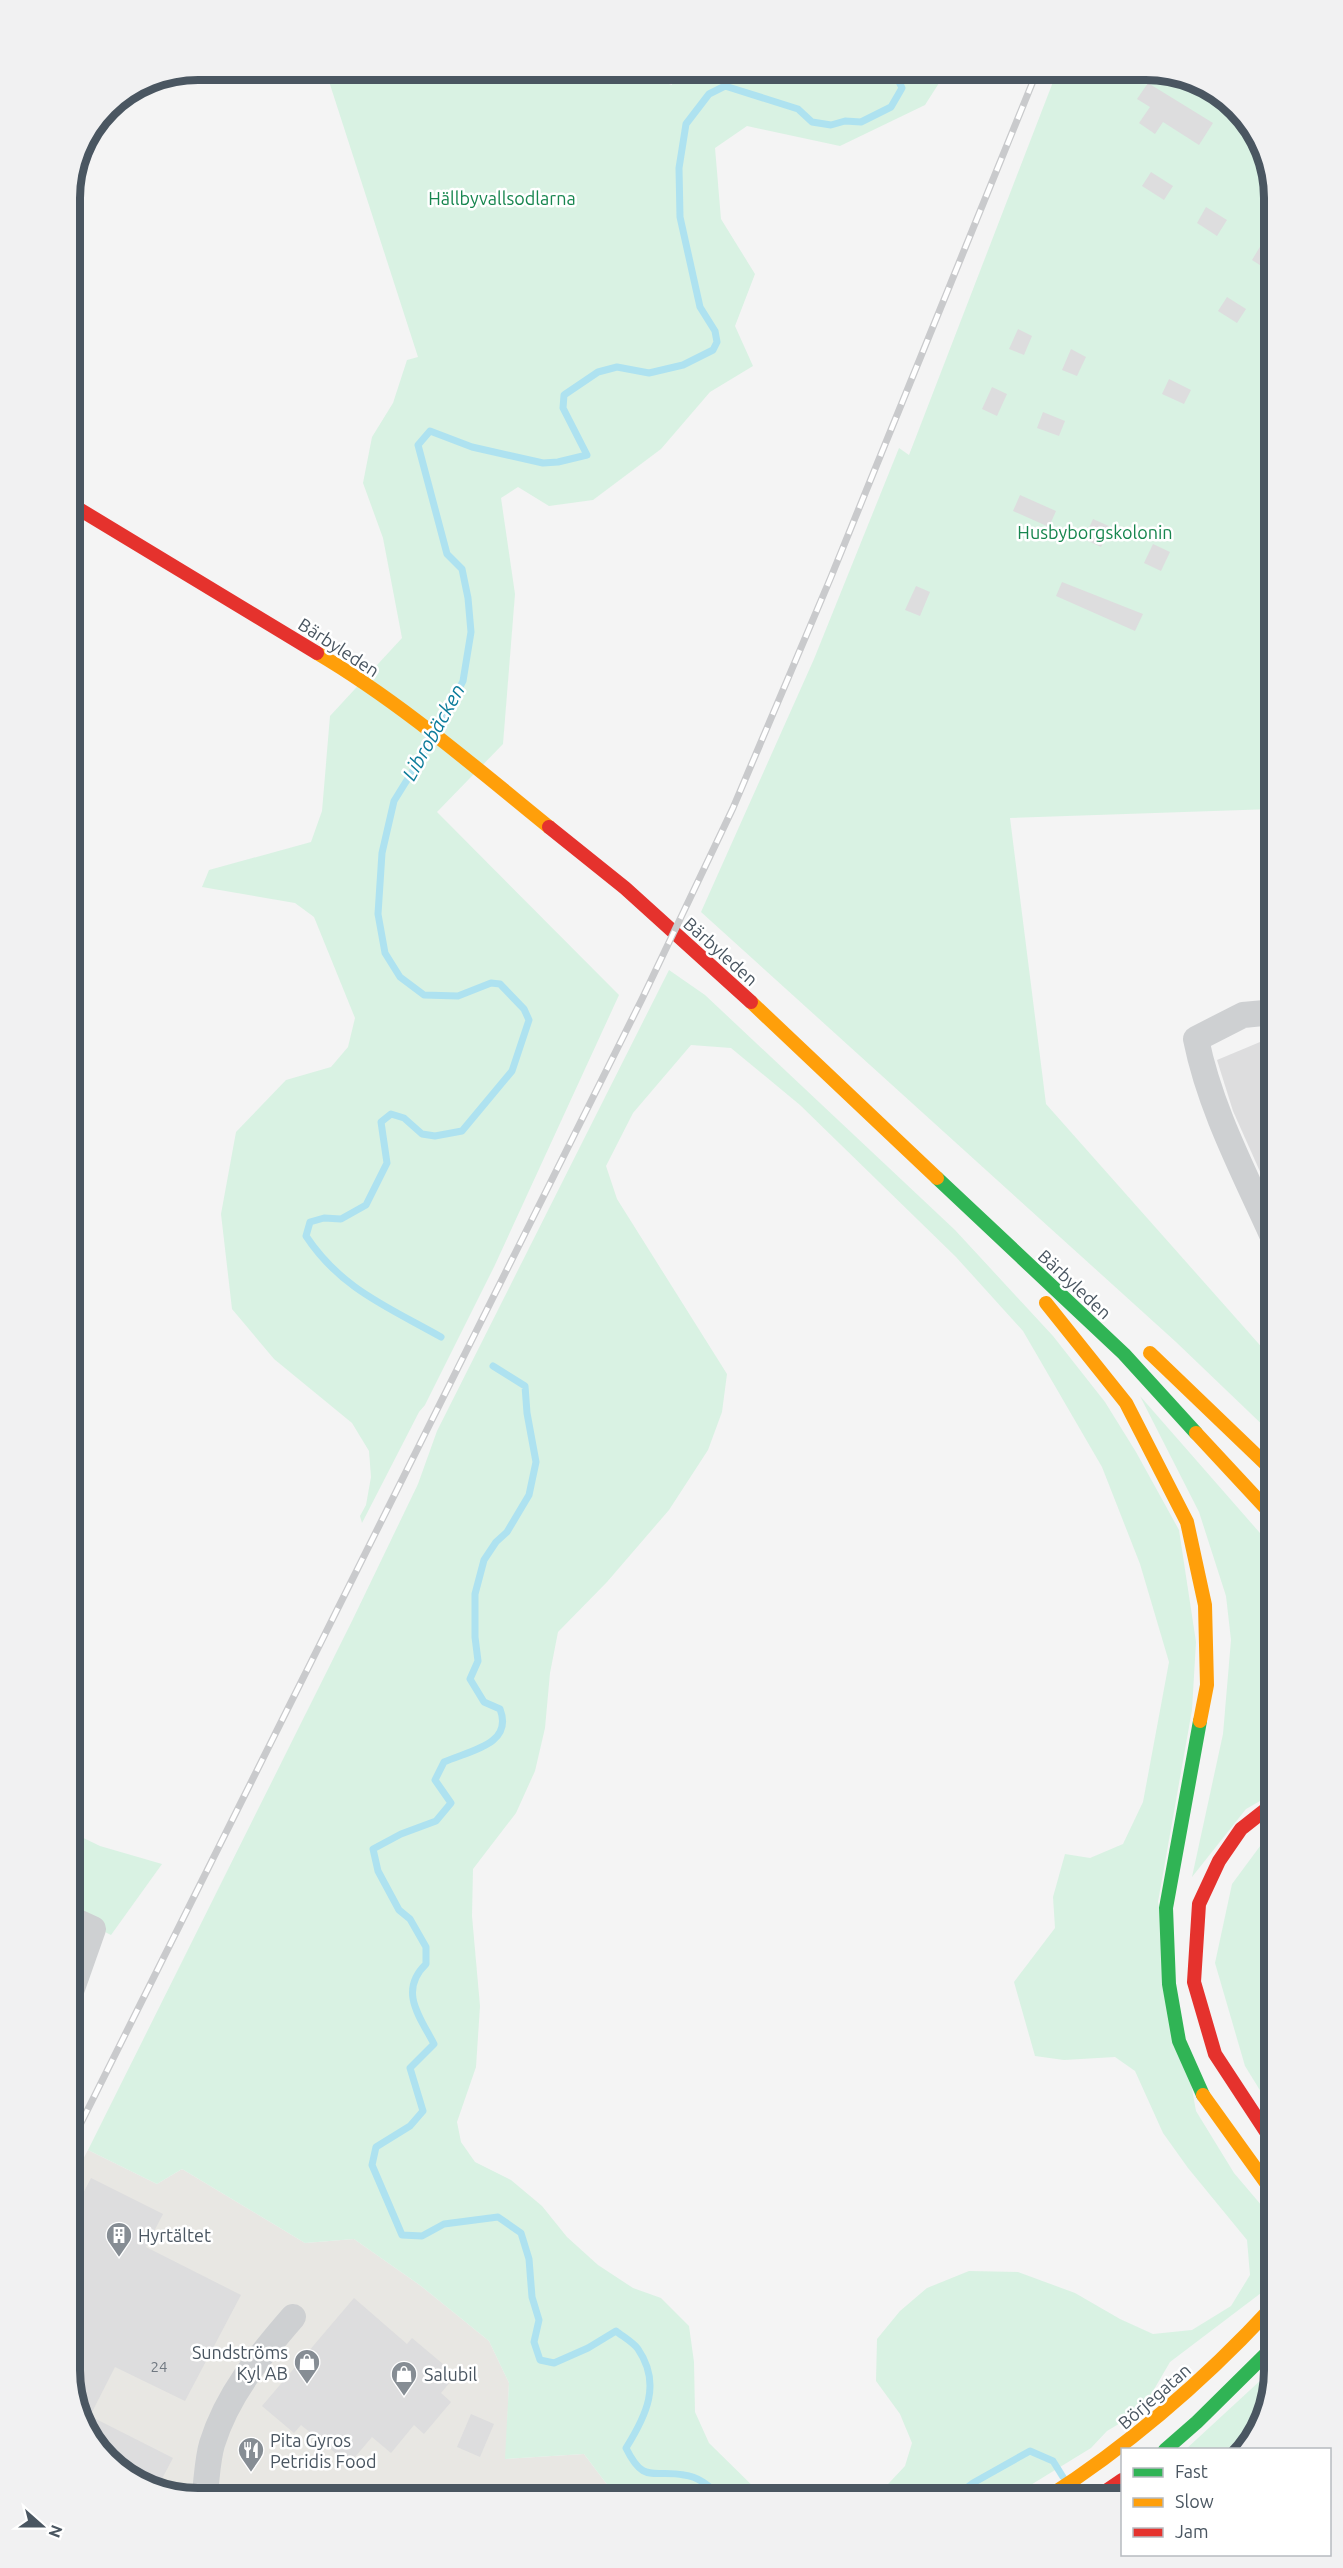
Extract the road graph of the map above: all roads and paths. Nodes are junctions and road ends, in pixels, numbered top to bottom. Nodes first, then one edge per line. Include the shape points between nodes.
1 (80, 511) edge
2 (1264, 1013) edge
3 (1264, 1216) edge
4 (1004, 1242) junction
5 (1137, 1341) dead end
6 (1264, 1462) edge
7 (1264, 1505) edge
8 (1264, 1811) edge
9 (80, 1923) edge
10 (80, 1966) edge
11 (1264, 2129) edge
12 (1264, 2180) edge
13 (1264, 2315) edge
14 (293, 2317) dead end
15 (1264, 2356) edge
16 (1167, 2448) edge
17 (206, 2488) edge
18 (1063, 2488) edge

1 - 4 main road, Bärbyleden via 346,670 547,823 732,984
2 - 3 street via 1243,1015 1196,1039 1228,1138
4 - 7 main road, Bärbyleden via 1124,1354
4 - 12 main road via 1052,1311 1126,1403 1187,1522 1205,1605 1207,1685 1166,1908 1169,1984 1179,2041 1202,2094
5 - 6 main road
8 - 11 main road via 1240,1829 1218,1861 1199,1904 1194,1982 1215,2054
9 - 10 street via 93,1929
13 - 18 main road, Börjegatan via 1192,2388 1092,2470
14 - 17 street via 260,2354 233,2396 212,2445
15 - 16 main road

